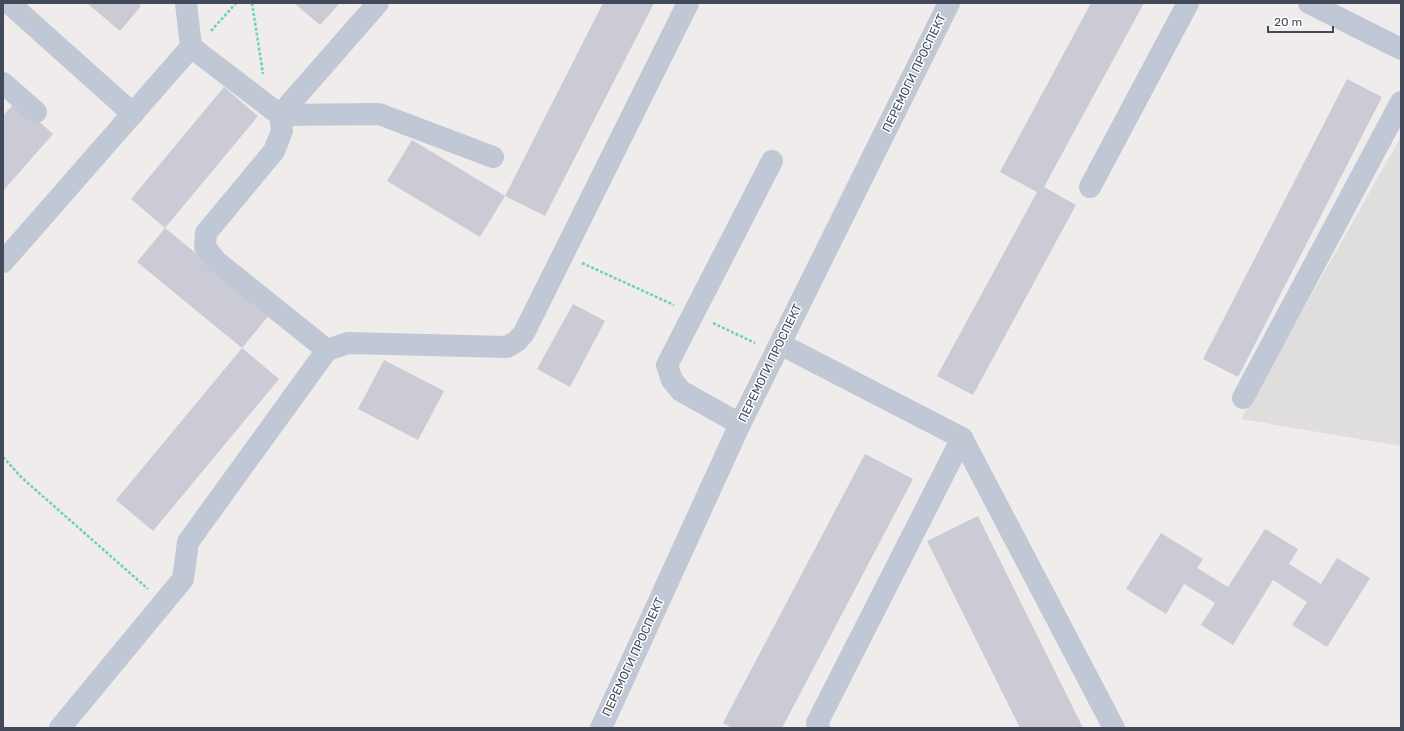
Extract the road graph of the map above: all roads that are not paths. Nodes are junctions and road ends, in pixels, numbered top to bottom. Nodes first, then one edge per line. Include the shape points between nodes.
1 (9, 3) edge
2 (186, 3) edge
3 (378, 3) edge
4 (688, 3) edge
5 (949, 3) edge
6 (1188, 3) edge
7 (1309, 3) edge
8 (193, 48) junction
9 (1401, 49) edge
10 (3, 83) edge
11 (1401, 102) edge
12 (274, 111) junction
13 (36, 112) dead end
14 (133, 114) junction
15 (493, 157) dead end
16 (772, 161) dead end
17 (1090, 187) dead end
18 (3, 262) edge
19 (778, 349) junction
20 (327, 350) junction
21 (1243, 398) dead end
22 (740, 424) junction
23 (962, 438) junction
24 (60, 728) edge
25 (601, 728) edge
26 (819, 728) edge
27 (1114, 728) edge

1 - 14 street
2 - 8 street
3 - 12 street
4 - 20 street via 524,333 517,341 507,347 348,343
5 - 19 street, ПЕРЕМОГИ ПРОСПЕКТ
6 - 17 street
7 - 9 street
8 - 12 street
8 - 14 street
10 - 13 street
11 - 21 street
12 - 15 street via 379,114
12 - 20 street via 282,131 274,151 206,232 205,247 217,262
14 - 18 street
16 - 22 street via 667,366 672,380 681,391
19 - 22 street, ПЕРЕМОГИ ПРОСПЕКТ
19 - 23 street
20 - 24 street via 188,542 183,579
22 - 25 street, ПЕРЕМОГИ ПРОСПЕКТ
23 - 26 street via 817,723
23 - 27 street

